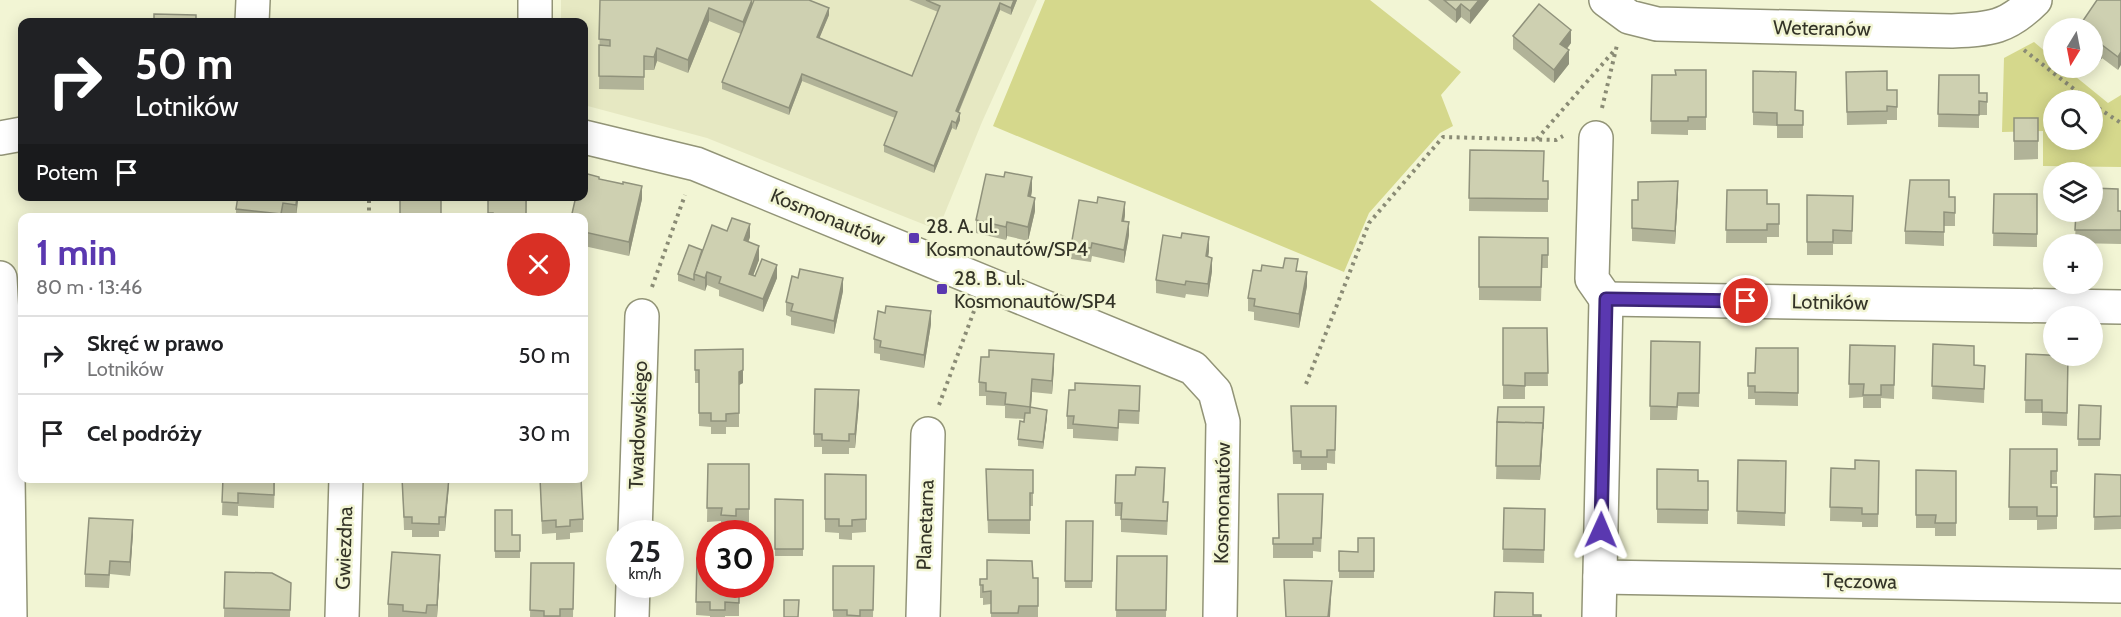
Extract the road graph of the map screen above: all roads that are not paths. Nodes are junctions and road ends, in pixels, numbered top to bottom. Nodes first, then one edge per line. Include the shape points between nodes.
1 (253, 0) edge
2 (535, 0) edge
3 (2035, 0) edge
4 (1618, 8) edge
5 (252, 18) edge
6 (535, 18) edge
7 (18, 135) edge
8 (0, 138) edge
9 (588, 138) edge
10 (1596, 138) road end
11 (0, 278) edge
12 (1606, 299) junction
13 (2121, 307) edge
14 (642, 316) road end
15 (2, 330) edge
16 (928, 434) road end
17 (346, 483) edge
18 (635, 520) edge
19 (1600, 577) junction
20 (2121, 586) edge
21 (633, 598) edge
22 (10, 617) edge
23 (342, 617) edge
24 (632, 617) edge
25 (923, 617) edge
26 (1220, 617) edge
27 (1599, 617) edge

1 - 5 street
2 - 6 street
3 - 4 street, Weteranów via 2017,18 1987,29 1952,31 1657,24
7 - 8 street
9 - 26 street, Kosmonautów via 696,164 1193,368 1215,392 1223,422
10 - 12 street via 1592,279
11 - 15 street
12 - 13 street, Lotników
12 - 19 street
14 - 18 street, Twardowskiego
15 - 22 street
16 - 25 street, Planetarna
17 - 23 street, Gwiezdna
19 - 20 street, Tęczowa
19 - 27 street
21 - 24 street

